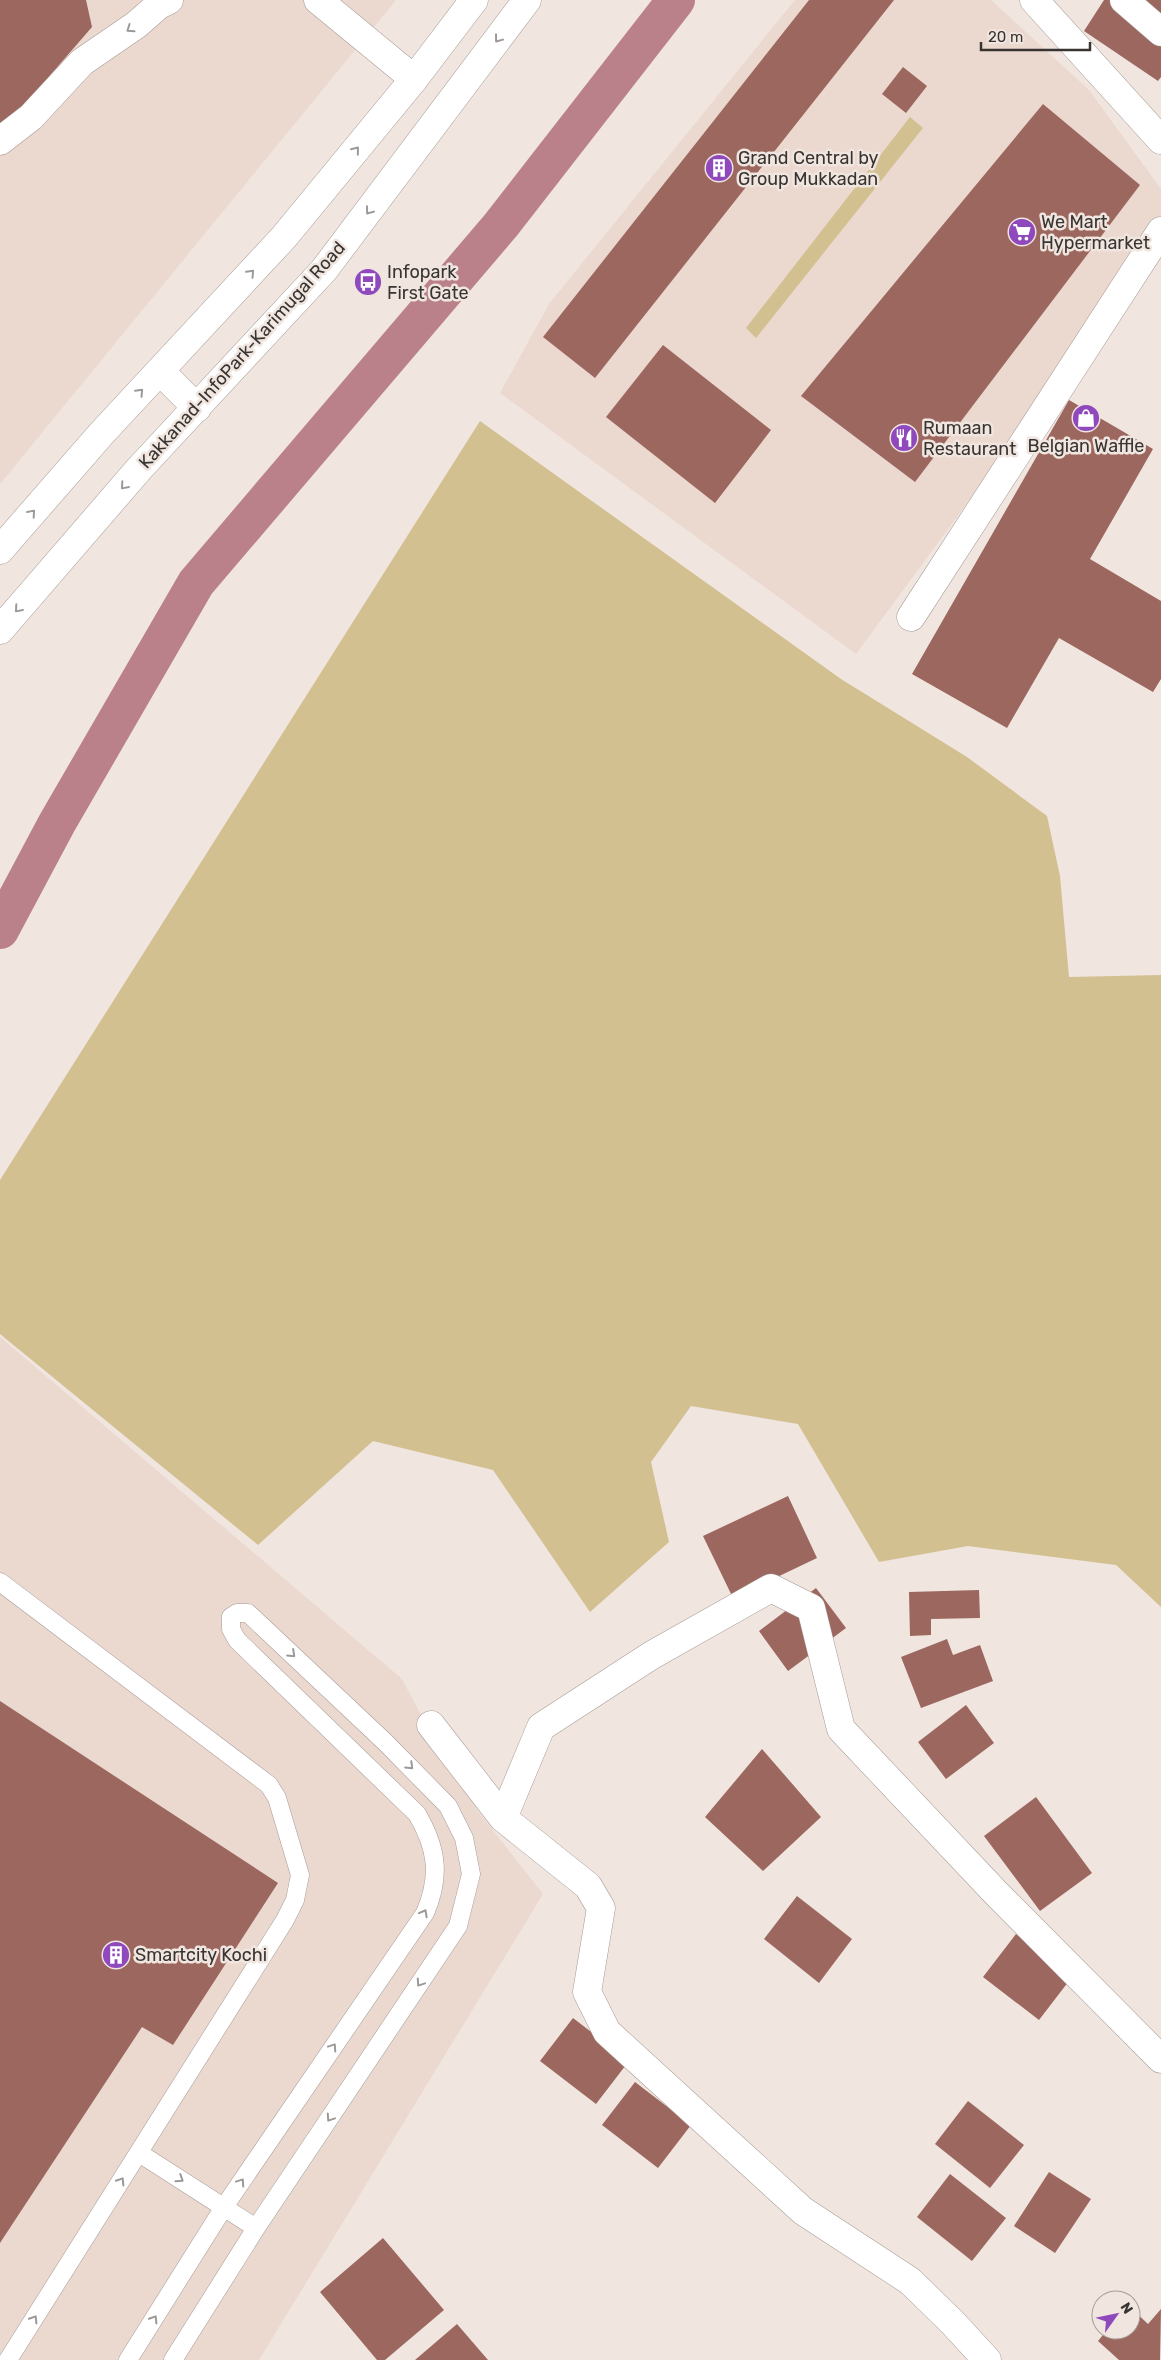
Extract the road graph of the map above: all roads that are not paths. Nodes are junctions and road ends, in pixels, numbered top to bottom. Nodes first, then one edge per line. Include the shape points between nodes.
1 (169, 0) edge
2 (318, 0) edge
3 (474, 0) edge
4 (527, 0) edge
5 (1034, 0) edge
6 (1124, 0) edge
7 (1161, 32) edge
8 (414, 79) junction
9 (1161, 140) edge
10 (0, 141) edge
11 (1161, 231) edge
12 (160, 371) junction
13 (197, 408) junction
14 (0, 550) edge
15 (910, 617) dead end
16 (0, 630) edge
17 (0, 1582) edge
18 (431, 1725) dead end
19 (503, 1818) junction
20 (1161, 2059) edge
21 (139, 2153) junction
22 (224, 2208) junction
23 (256, 2228) junction
24 (8, 2360) edge
25 (128, 2360) edge
26 (173, 2360) edge
27 (987, 2360) edge

1 -> 10 street via 159,4 136,25 82,62 32,117
2 - 8 street
3 - 8 street
4 -> 13 street, Kakkanad-InfoPark-Karimugal Road via 324,270
5 - 9 street
6 - 7 street
12 -> 8 street via 284,237
11 - 15 street
12 - 13 street
14 -> 12 street
13 -> 16 street, Kakkanad-InfoPark-Karimugal Road via 139,469
17 - 21 lane via 269,1785 277,1798 300,1875 295,1900 284,1920
18 - 19 street
19 - 20 street via 541,1727 652,1655 771,1588 811,1608 841,1729 996,1893
19 - 27 street via 588,1886 601,1908 587,1992 607,2032 803,2211 910,2281
21 -> 22 lane
24 -> 21 lane
22 - 23 lane
22 -> 23 lane via 425,1912 433,1894 436,1866 427,1831 417,1814 237,1640 231,1629 231,1617 248,1613 448,1806 464,1838 471,1874 458,1926
25 -> 22 lane
23 - 26 lane

